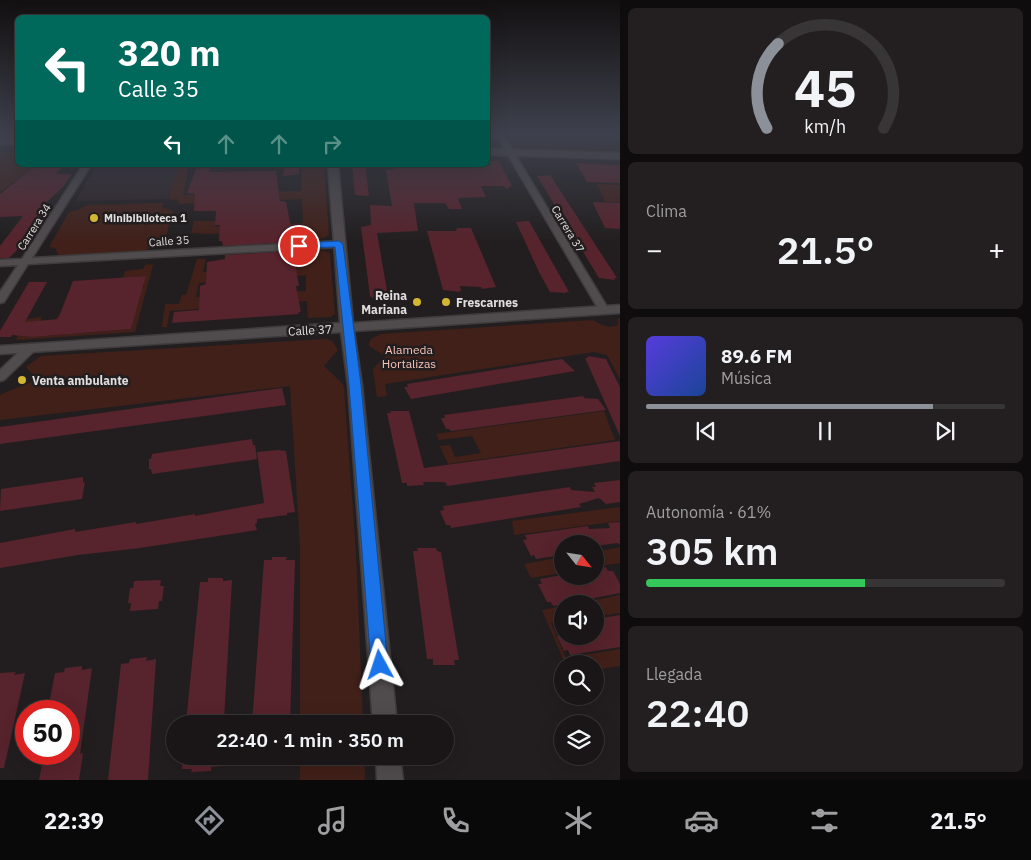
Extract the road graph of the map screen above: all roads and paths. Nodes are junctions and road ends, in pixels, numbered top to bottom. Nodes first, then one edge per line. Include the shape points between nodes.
1 (84, 169) edge
2 (333, 169) edge
3 (519, 169) edge
4 (339, 244) junction
5 (26, 261) junction
6 (0, 263) edge
7 (0, 300) edge
8 (620, 309) edge
9 (604, 310) junction
10 (348, 328) junction
11 (30, 348) junction
12 (0, 350) edge
13 (0, 376) edge
14 (384, 715) edge
15 (389, 765) edge
16 (390, 780) edge

1 - 5 street, Carrera 34
2 - 4 main road
3 - 9 street, Carrera 37
4 - 5 street, Calle 35
4 - 10 main road
5 - 6 street, Calle 35
5 - 7 street, Carrera 34
8 - 9 main road, Calle 37
9 - 10 main road, Calle 37
10 - 11 main road, Calle 37
10 - 14 main road
11 - 12 main road, Calle 37
11 - 13 street
15 - 16 main road

